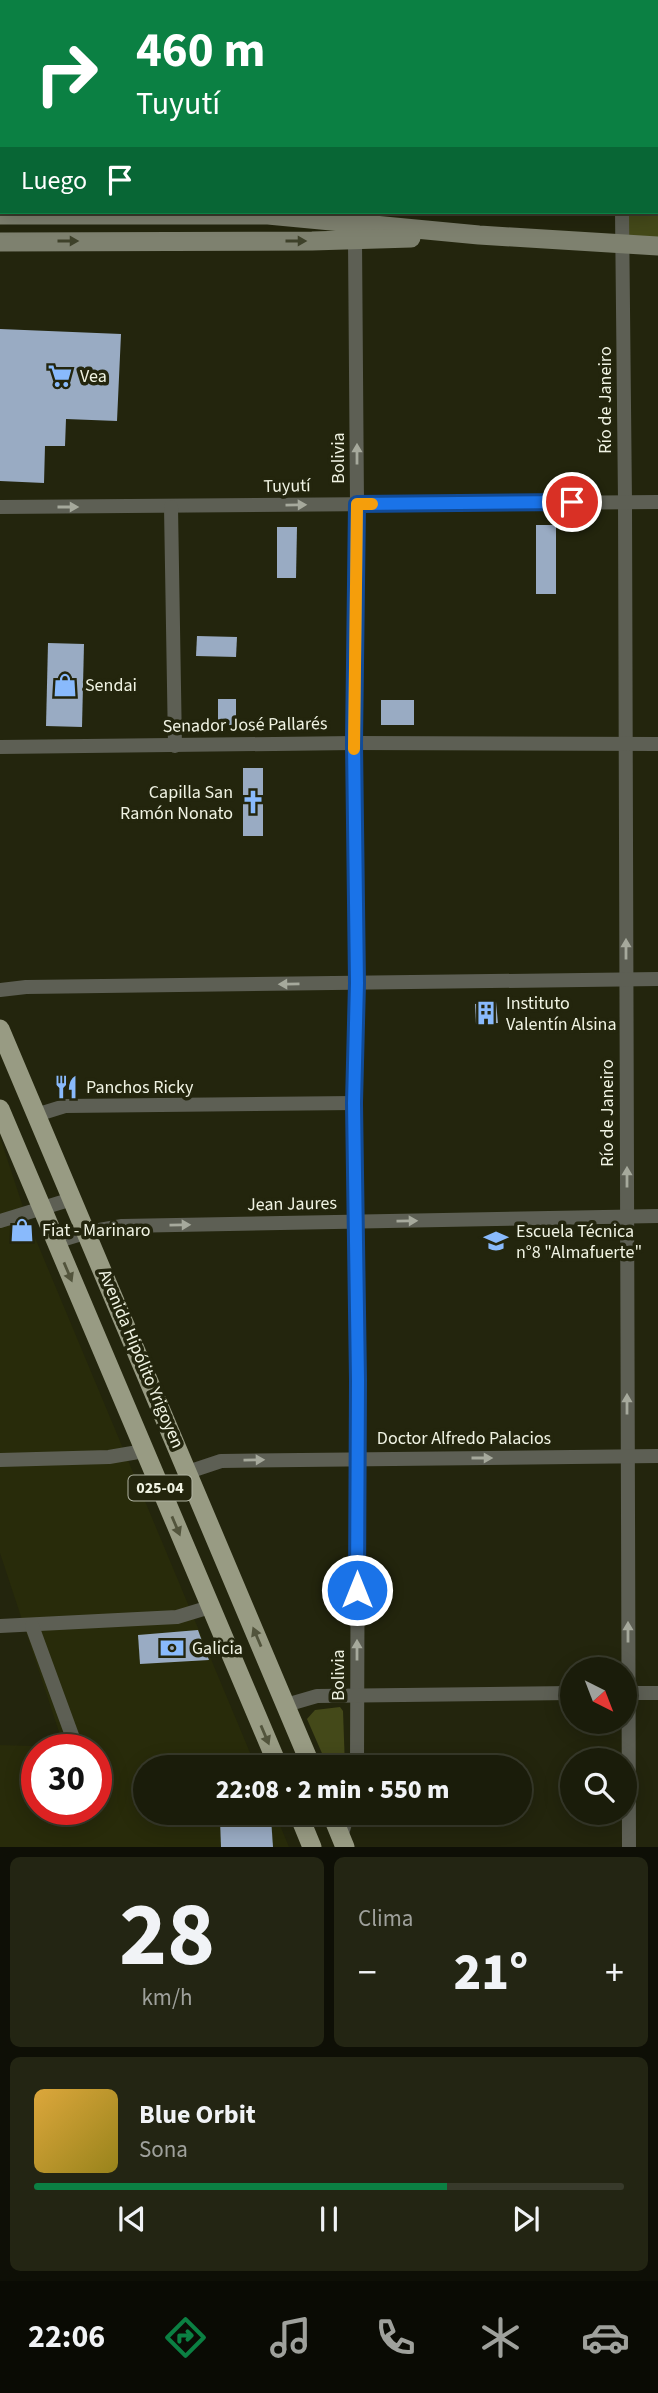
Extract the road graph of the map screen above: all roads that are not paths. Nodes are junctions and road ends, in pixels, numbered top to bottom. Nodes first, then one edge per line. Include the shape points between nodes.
1 (286, 214) edge
2 (622, 214) edge
3 (0, 215) edge
4 (268, 215) junction
5 (479, 235) junction
6 (355, 240) junction
7 (0, 242) edge
8 (623, 242) junction
9 (658, 246) edge
10 (625, 502) junction
11 (658, 502) edge
12 (357, 504) junction
13 (171, 506) junction
14 (0, 507) edge
15 (354, 743) junction
16 (626, 744) junction
17 (658, 744) edge
18 (175, 746) junction
19 (0, 747) edge
20 (626, 979) junction
21 (658, 979) edge
22 (357, 983) junction
23 (0, 990) edge
24 (0, 1029) edge
25 (354, 1103) junction
26 (0, 1109) edge
27 (36, 1115) junction
28 (72, 1199) junction
29 (41, 1209) junction
30 (627, 1216) junction
31 (658, 1216) edge
32 (0, 1221) edge
33 (356, 1222) junction
34 (88, 1232) junction
35 (55, 1242) junction
36 (144, 1451) junction
37 (658, 1456) edge
38 (628, 1457) junction
39 (358, 1458) junction
40 (0, 1460) edge
41 (188, 1472) junction
42 (210, 1607) junction
43 (0, 1626) edge
44 (32, 1626) junction
45 (626, 1657) edge
46 (560, 1693) edge
47 (637, 1693) edge
48 (658, 1693) edge
49 (357, 1694) junction
50 (286, 1705) junction
51 (72, 1734) edge
52 (627, 1734) edge
53 (273, 1755) edge
54 (307, 1755) edge
55 (357, 1755) edge
56 (303, 1825) edge
57 (336, 1825) edge
58 (343, 1842) edge
59 (312, 1847) edge
60 (629, 1847) edge

1 - 4 main road
2 - 8 street, Río de Janeiro
3 - 4 main road
4 - 5 main road
5 - 6 main road
5 - 8 main road
7 -> 6 main road
12 -> 6 street, Bolivia
8 - 9 main road
8 - 10 street, Río de Janeiro
10 - 11 street, Tuyutí
10 - 12 street, Tuyutí
10 - 16 street, Río de Janeiro
13 -> 12 street, Tuyutí
12 - 15 street, Bolivia
14 -> 13 street, Tuyutí
13 - 18 street
15 - 16 street, Senador José Pallarés
15 - 18 street, Senador José Pallarés
15 - 22 street, Bolivia
16 - 17 street, Senador José Pallarés
20 -> 16 street, Río de Janeiro
18 - 19 street, Senador José Pallarés
20 - 21 street
20 - 22 street
30 -> 20 street, Río de Janeiro
22 -> 23 street
22 - 25 street, Bolivia
24 - 27 main road, Avenida Hipólito Yrigoyen / 025-04
25 - 27 street via 65,1105
25 - 33 street, Bolivia
26 - 29 main road, Avenida Hipólito Yrigoyen / 025-04
27 - 28 main road, Avenida Hipólito Yrigoyen / 025-04
28 - 29 street
28 - 34 main road, Avenida Hipólito Yrigoyen / 025-04
29 - 32 street
29 - 35 main road, Avenida Hipólito Yrigoyen / 025-04
30 - 31 street, Jean Jaures
33 -> 30 street, Jean Jaures
38 -> 30 street, Río de Janeiro
34 -> 33 street, Jean Jaures via 122,1226
33 - 39 street, Bolivia
34 - 35 street, Jean Jaures
34 - 41 main road, Avenida Hipólito Yrigoyen / 025-04
35 -> 36 main road, Avenida Hipólito Yrigoyen / 025-04
36 - 40 street via 109,1457
36 -> 42 main road, Avenida Hipólito Yrigoyen / 025-04
37 - 38 street, Doctor Alfredo Palacios
39 -> 38 street, Doctor Alfredo Palacios
45 -> 38 street, Río de Janeiro
41 -> 39 street, Doctor Alfredo Palacios via 221,1461
49 -> 39 street, Bolivia
50 -> 41 main road, Avenida Hipólito Yrigoyen / 025-04
42 - 44 street via 177,1617
42 -> 53 main road, Avenida Hipólito Yrigoyen / 025-04
43 - 44 street
44 - 51 street
46 - 49 street
47 - 48 street
49 - 50 street via 317,1696
49 - 55 street, Bolivia
50 - 54 main road, Avenida Hipólito Yrigoyen / 025-04
52 - 60 street, Río de Janeiro
56 - 59 main road
57 - 58 main road

